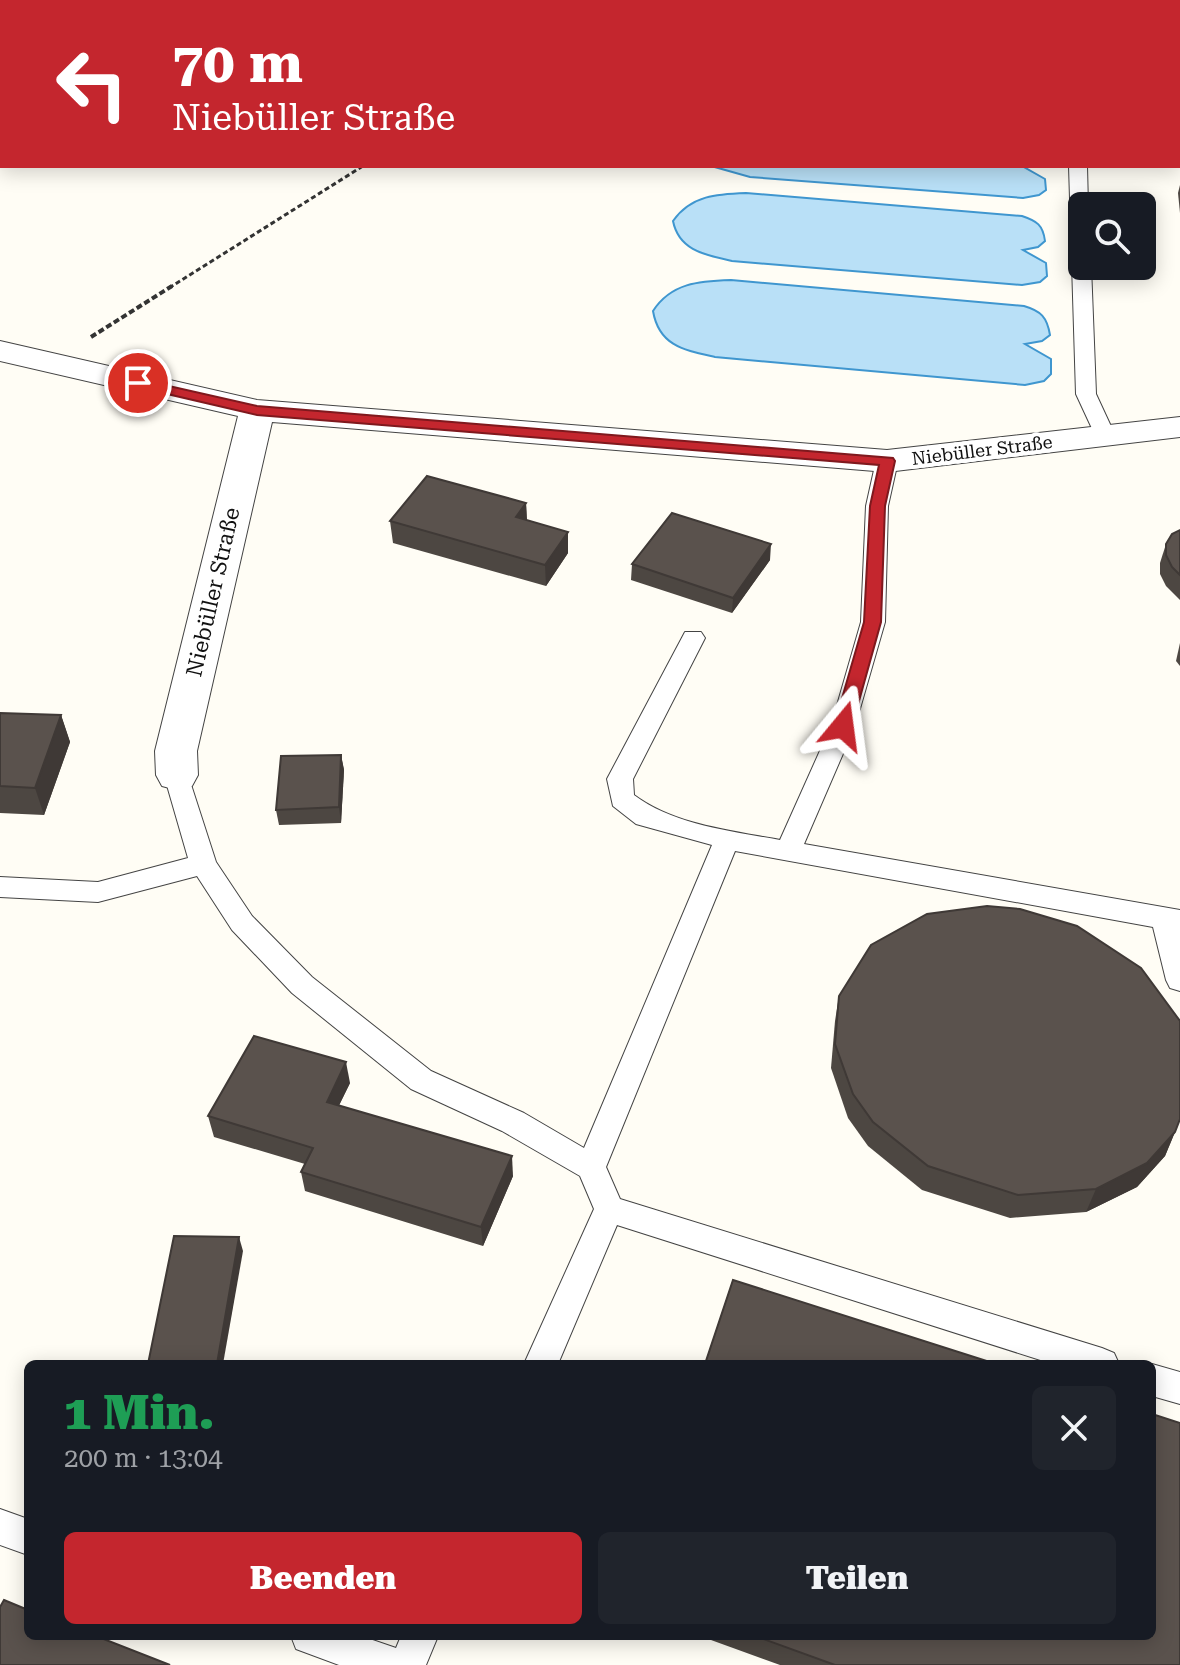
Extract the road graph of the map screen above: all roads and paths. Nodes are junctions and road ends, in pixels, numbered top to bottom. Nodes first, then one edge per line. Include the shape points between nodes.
1 (360, 168) edge
2 (1078, 168) edge
3 (0, 351) edge
4 (50, 363) junction
5 (257, 410) junction
6 (1180, 427) edge
7 (1105, 435) junction
8 (887, 461) junction
9 (693, 638) dead end
10 (177, 775) joint
11 (727, 840) junction
12 (788, 850) junction
13 (203, 864) junction
14 (0, 887) edge
15 (1173, 920) edge
16 (1180, 980) edge
17 (591, 1167) junction
18 (609, 1209) junction
19 (543, 1360) edge
20 (1089, 1360) edge
21 (1156, 1381) edge
22 (1180, 1388) edge
23 (0, 1527) edge
24 (24, 1536) edge
25 (320, 1640) edge
26 (418, 1640) edge
27 (391, 1665) edge
28 (407, 1665) edge

1 - 4 path
2 - 7 lane via 1086,394
3 - 4 street, Niebüller Straße
4 - 5 street, Niebüller Straße
5 - 8 street, Niebüller Straße
5 - 10 street, Niebüller Straße via 176,751
6 - 7 street, Niebüller Straße
7 - 8 street, Niebüller Straße
8 - 12 lane via 877,506 873,622 843,726
9 - 11 lane via 620,779 622,799 645,817
10 - 13 lane
11 - 12 lane
11 - 17 lane
12 - 15 lane
13 - 14 lane via 98,892
13 - 17 lane via 242,923 302,985 421,1080 513,1122
15 - 16 lane
17 - 18 lane
18 - 19 lane
18 - 20 lane
21 - 22 lane
23 - 24 lane
25 - 27 lane
26 - 28 lane

